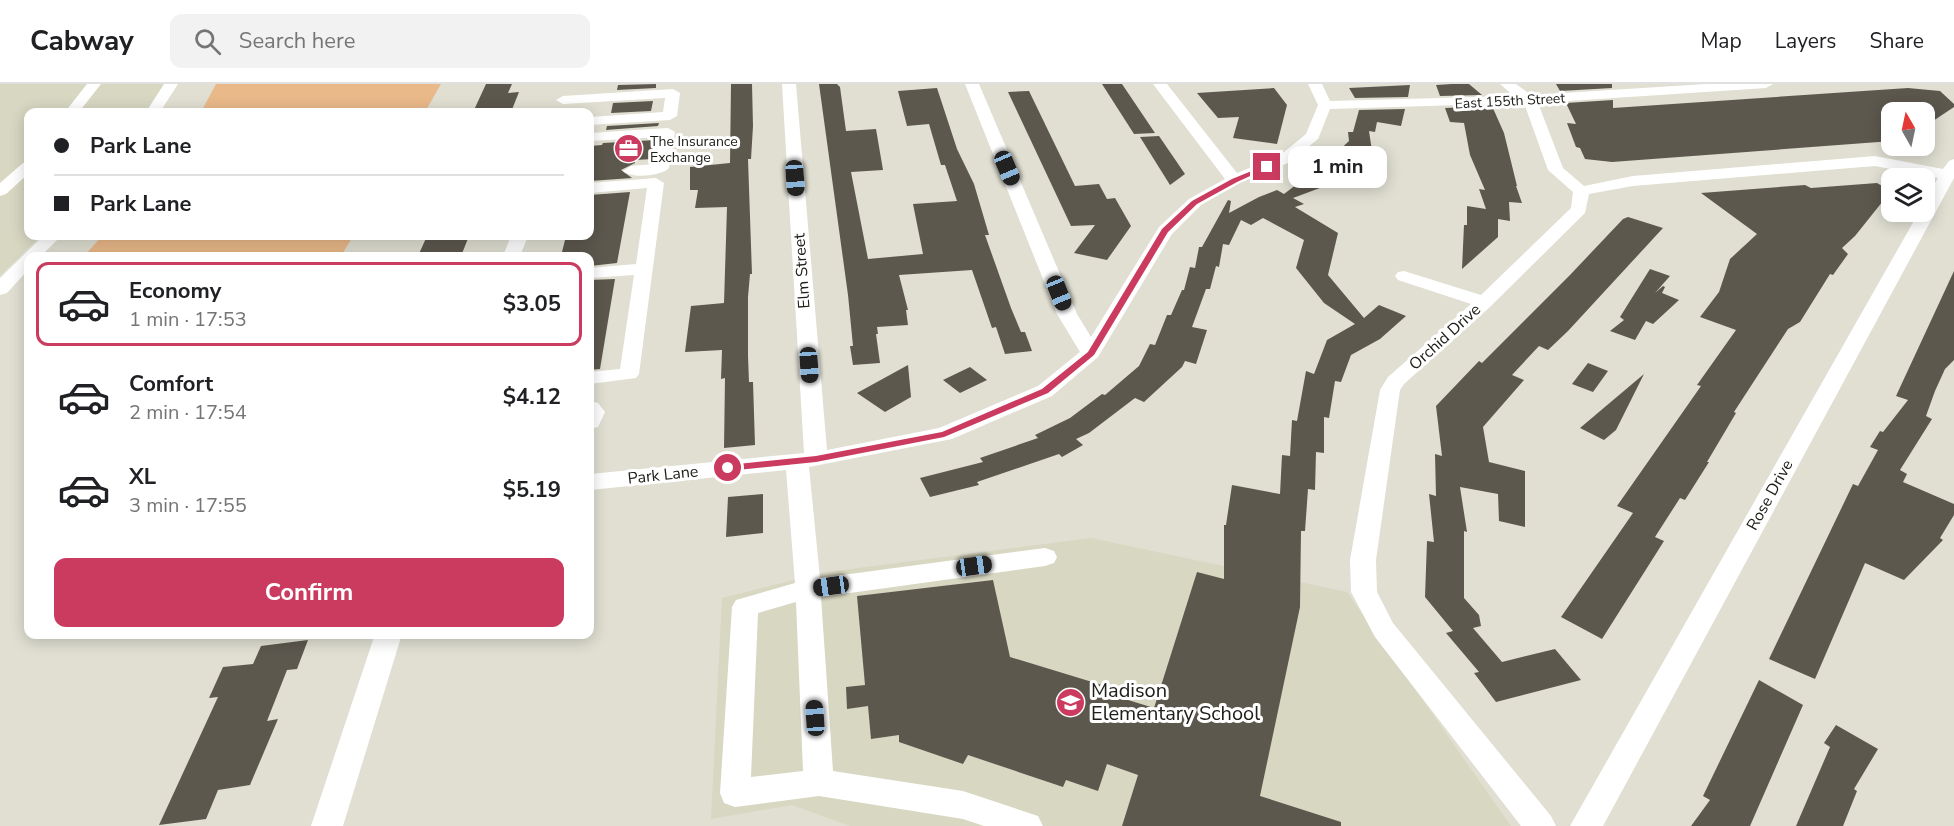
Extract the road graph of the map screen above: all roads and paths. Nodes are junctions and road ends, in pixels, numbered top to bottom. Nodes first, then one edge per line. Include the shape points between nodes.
1 (94, 84) edge
2 (171, 84) edge
3 (568, 84) edge
4 (789, 84) edge
5 (972, 84) edge
6 (1160, 84) edge
7 (1315, 84) edge
8 (1507, 84) edge
9 (1766, 84) edge
10 (674, 88) edge
11 (1530, 101) junction
12 (1325, 105) junction
13 (561, 106) edge
14 (75, 108) edge
15 (156, 108) edge
16 (594, 121) edge
17 (594, 137) edge
18 (24, 170) edge
19 (1951, 170) edge
20 (594, 174) edge
21 (1234, 180) junction
22 (594, 188) edge
23 (0, 191) edge
24 (1581, 191) junction
25 (48, 240) edge
26 (36, 252) edge
27 (24, 264) edge
28 (644, 269) junction
29 (594, 273) edge
30 (1404, 276) dead end
31 (0, 289) edge
32 (1484, 302) junction
33 (1091, 353) junction
34 (594, 378) edge
35 (806, 460) junction
36 (594, 482) edge
37 (1045, 557) dead end
38 (807, 589) junction
39 (387, 639) edge
40 (819, 782) junction
41 (327, 826) edge
42 (1027, 826) edge
43 (1540, 826) edge
44 (1586, 826) edge

1 - 14 street
2 - 15 street
3 - 13 street
4 - 35 street, Elm Street
5 - 33 street via 1067,314
6 - 21 street
7 - 12 street
8 - 11 street
9 - 11 street, East 155th Street
10 - 13 street
10 - 16 street via 670,116
11 - 12 street, East 155th Street
11 - 24 street via 1556,170
12 - 21 street, Park Lane via 1313,136 1283,160
17 - 20 street via 668,132 661,168
18 - 23 street
19 - 24 street via 1875,161 1633,181
19 - 44 street, Rose Drive
21 - 33 street, Park Lane via 1195,202 1165,231
22 - 28 street via 656,183
24 - 32 street, Orchid Drive via 1579,209
25 - 26 street
27 - 31 street
28 - 29 street
28 - 34 street via 629,374
30 - 32 street
32 - 43 street, Orchid Drive via 1395,381 1390,390 1364,560 1364,592 1384,630
33 - 35 street, Park Lane via 1045,391 944,434
35 - 36 street, Park Lane
35 - 38 street, Elm Street
37 - 38 street
38 - 40 street, Elm Street
38 - 40 street via 745,607 735,793
39 - 41 street
40 - 42 street via 963,806

